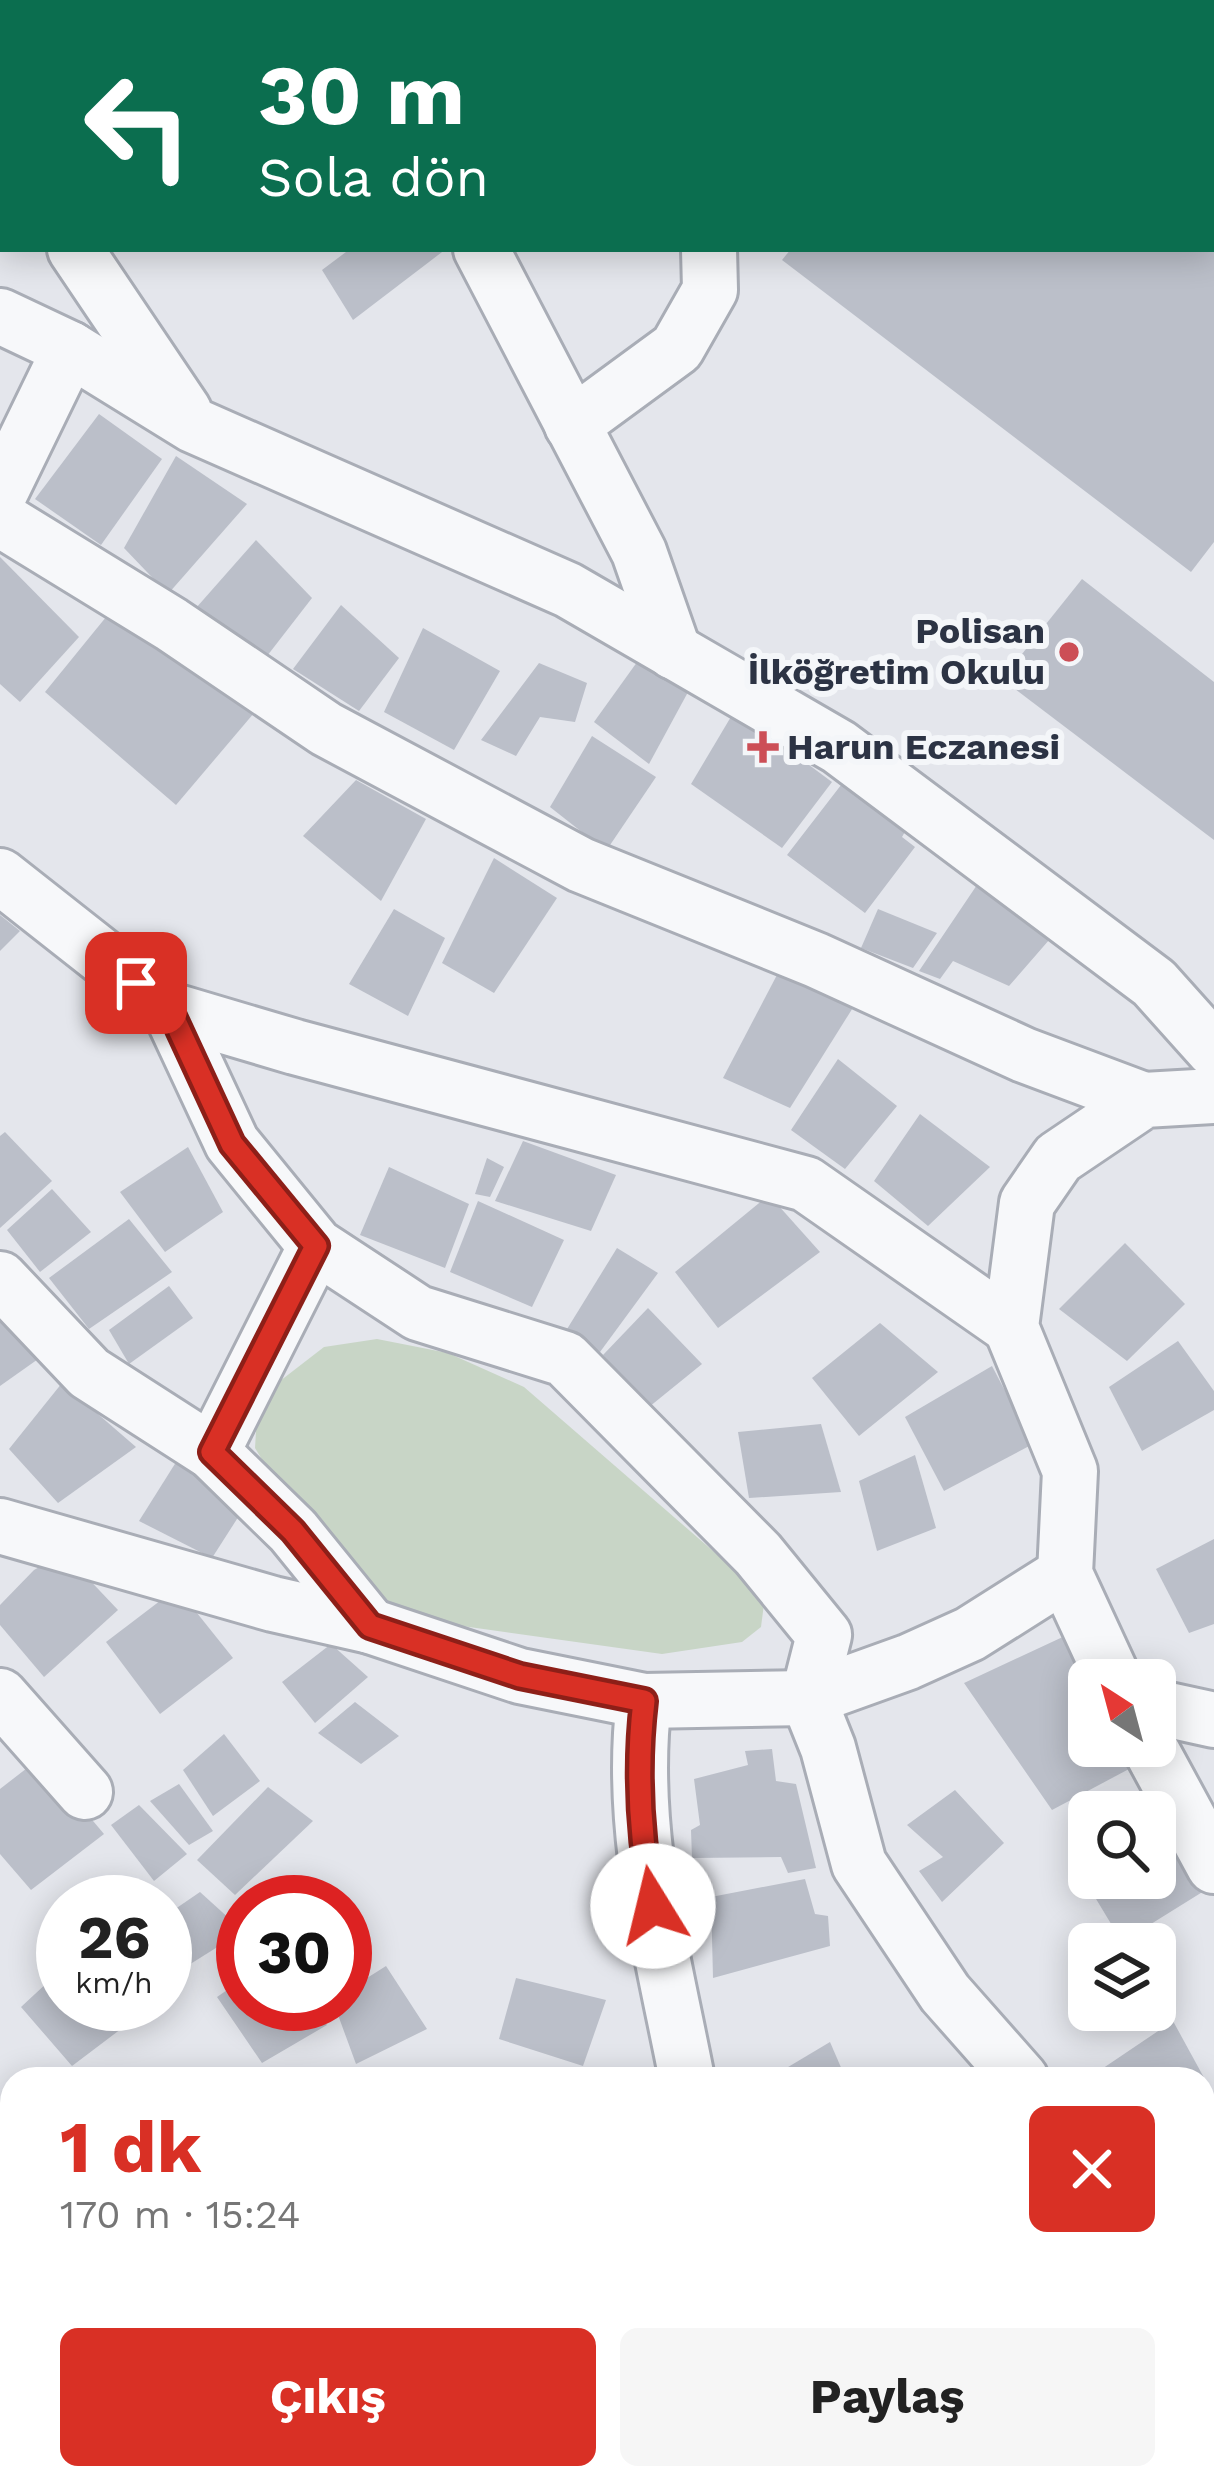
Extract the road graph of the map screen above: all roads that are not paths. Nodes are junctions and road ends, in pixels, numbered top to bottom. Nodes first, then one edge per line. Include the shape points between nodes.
1 (77, 252) edge
2 (483, 252) edge
3 (709, 252) edge
4 (0, 316) edge
5 (70, 349) junction
6 (572, 424) junction
7 (193, 425) junction
8 (0, 494) edge
9 (0, 519) edge
10 (674, 652) junction
11 (0, 876) edge
12 (170, 1010) junction
13 (1214, 1050) edge
14 (1214, 1096) edge
15 (1144, 1100) junction
16 (316, 1246) junction
17 (0, 1279) edge
18 (1011, 1327) junction
19 (212, 1452) junction
20 (0, 1526) edge
21 (1065, 1574) junction
22 (370, 1626) junction
23 (1104, 1659) edge
24 (0, 1696) edge
25 (808, 1698) junction
26 (644, 1701) junction
27 (1176, 1712) edge
28 (1214, 1720) edge
29 (1161, 1767) edge
30 (85, 1792) dead end
31 (1214, 1866) edge
32 (685, 2067) edge
33 (1010, 2067) edge

1 - 7 street
2 - 6 street
3 - 6 street via 710,290 677,348
4 - 5 street
5 - 7 street
5 - 8 street
6 - 10 street via 639,553
7 - 10 street via 568,590
9 - 15 street via 326,729 581,866
10 - 13 street via 839,747 1154,983
11 - 12 street
12 - 16 street via 232,1144
12 - 18 street via 806,1184
14 - 15 street
15 - 18 street via 1058,1158 1027,1203
16 - 19 street
16 - 25 street via 418,1313 565,1359 758,1554 824,1635
17 - 19 street via 89,1373
18 - 21 street via 1070,1472
19 - 22 street via 293,1531
20 - 22 street
21 - 23 street
21 - 25 street via 970,1634
22 - 26 street via 520,1676
24 - 30 street
25 - 26 street
25 - 33 street via 859,1864 945,1993
26 - 32 street via 645,1863
27 - 28 street
29 - 31 street

